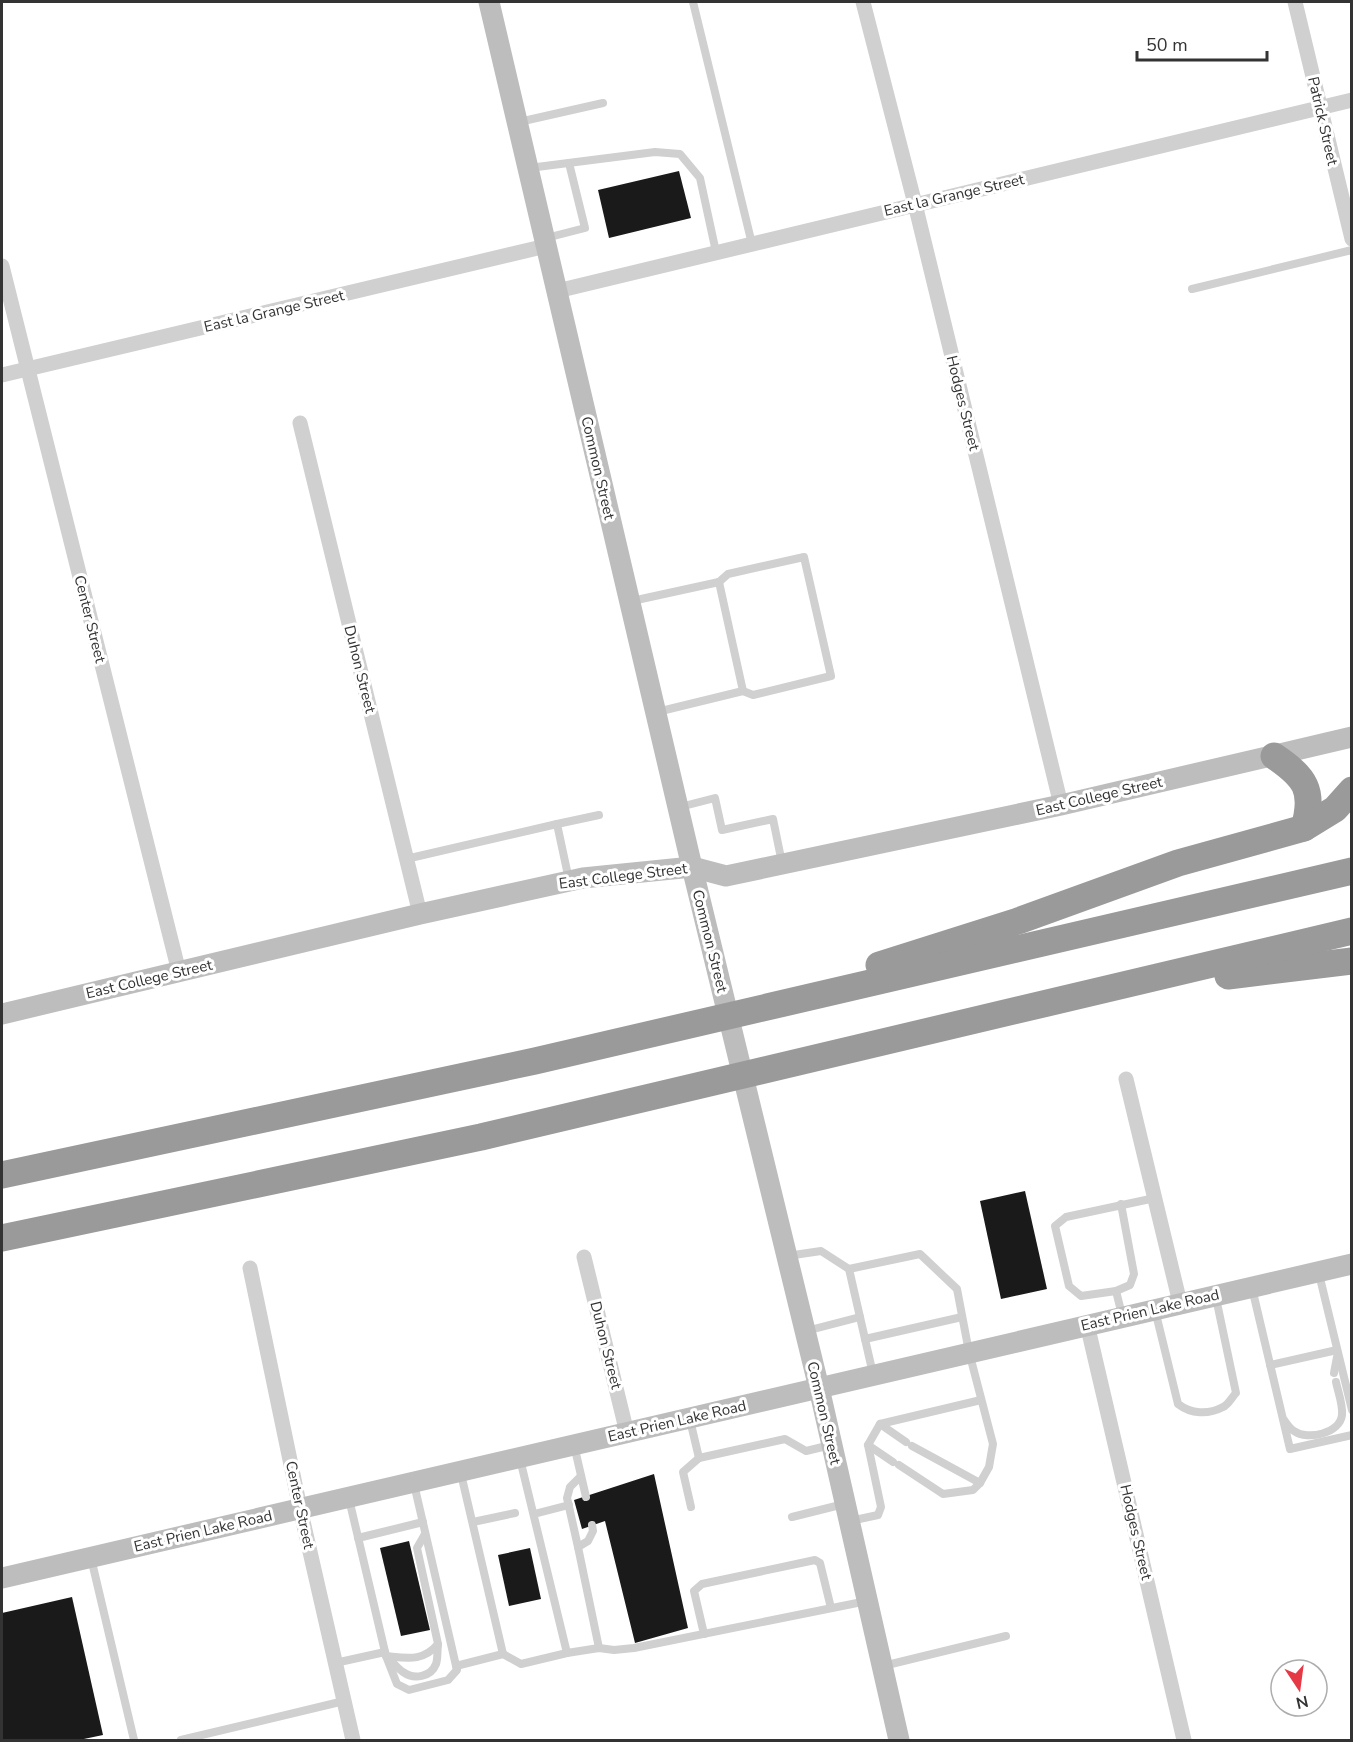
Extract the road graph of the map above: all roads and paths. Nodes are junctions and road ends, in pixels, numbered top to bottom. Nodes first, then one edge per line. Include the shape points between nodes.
1 (489, 2) edge
2 (693, 2) edge
3 (863, 2) edge
4 (1296, 2) edge
5 (1352, 100) edge
6 (603, 103) dead end
7 (1320, 108) junction
8 (517, 122) junction
9 (569, 163) junction
10 (528, 168) junction
11 (915, 204) junction
12 (1352, 240) edge
13 (545, 242) junction
14 (752, 244) junction
15 (1352, 250) edge
16 (716, 252) junction
17 (2, 266) edge
18 (1192, 289) dead end
19 (556, 291) junction
20 (26, 370) junction
21 (2, 375) edge
22 (300, 423) dead end
23 (719, 582) junction
24 (630, 602) junction
25 (743, 691) junction
26 (656, 712) junction
27 (1352, 737) edge
28 (1274, 756) junction
29 (1352, 790) edge
30 (1061, 805) junction
31 (678, 807) junction
32 (599, 815) dead end
33 (557, 824) junction
34 (1304, 828) junction
35 (406, 859) junction
36 (783, 864) junction
37 (692, 867) junction
38 (1352, 871) edge
39 (569, 881) junction
40 (420, 914) junction
41 (1352, 931) edge
42 (1352, 961) edge
43 (179, 972) junction
44 (1066, 998) junction
45 (794, 1001) junction
46 (2, 1014) edge
47 (1126, 1079) dead end
48 (2, 1175) edge
49 (1155, 1198) junction
50 (1121, 1204) junction
51 (2, 1238) edge
52 (584, 1257) dead end
53 (787, 1257) junction
54 (1352, 1264) edge
55 (250, 1268) dead end
56 (849, 1269) junction
57 (1319, 1271) junction
58 (1252, 1286) junction
59 (1116, 1291) junction
60 (1215, 1295) junction
61 (1180, 1303) junction
62 (1155, 1309) junction
63 (1122, 1316) junction
64 (860, 1317) junction
65 (962, 1317) junction
66 (1088, 1324) junction
67 (805, 1331) junction
68 (865, 1339) junction
69 (1337, 1351) junction
70 (969, 1352) junction
71 (1270, 1365) junction
72 (874, 1375) junction
73 (819, 1388) junction
74 (981, 1400) junction
75 (1352, 1410) edge
76 (690, 1418) junction
77 (1283, 1419) junction
78 (880, 1424) junction
79 (627, 1433) junction
80 (1352, 1435) edge
81 (574, 1445) junction
82 (832, 1445) junction
83 (868, 1445) junction
84 (520, 1458) junction
85 (699, 1458) junction
86 (460, 1472) junction
87 (581, 1476) junction
88 (413, 1482) junction
89 (980, 1483) junction
90 (349, 1497) junction
91 (585, 1497) dead end
92 (569, 1506) junction
93 (691, 1507) dead end
94 (300, 1508) junction
95 (515, 1513) dead end
96 (847, 1513) junction
97 (534, 1514) junction
98 (792, 1516) dead end
99 (423, 1522) junction
100 (473, 1522) junction
101 (592, 1526) dead end
102 (425, 1534) junction
103 (358, 1538) junction
104 (578, 1547) junction
105 (91, 1557) junction
106 (2, 1578) edge
107 (867, 1601) junction
108 (831, 1608) junction
109 (704, 1634) junction
110 (1006, 1636) dead end
111 (438, 1644) junction
112 (599, 1648) junction
113 (567, 1653) junction
114 (386, 1654) junction
115 (503, 1654) junction
116 (335, 1663) junction
117 (456, 1666) junction
118 (882, 1666) junction
119 (344, 1701) junction
120 (134, 1740) edge
121 (181, 1740) edge
122 (352, 1740) edge
123 (899, 1740) edge
124 (1184, 1740) edge

1 - 8 street, Common Street
2 - 14 lane
3 - 11 street, Hodges Street
4 - 7 street, Patrick Street
5 - 7 street, East la Grange Street
6 - 8 lane
7 - 11 street, East la Grange Street
7 - 12 street, Patrick Street
8 - 10 street, Common Street
9 - 10 lane
9 - 13 lane via 585,228
9 - 16 lane via 655,152 680,154 700,178
10 - 13 street, Common Street
11 - 14 street, East la Grange Street
11 - 30 street, Hodges Street
13 - 19 street, Common Street
13 - 20 street, East la Grange Street
14 - 16 street, East la Grange Street
15 - 18 lane
16 - 19 street, East la Grange Street
17 - 20 street, Center Street
19 - 24 street, Common Street
20 - 21 street, East la Grange Street
20 - 43 street, Center Street
22 - 35 street, Duhon Street
23 - 24 lane
23 - 25 lane
23 - 25 lane via 728,574 804,557 831,676 753,695
24 - 26 street, Common Street
25 - 26 lane
26 - 31 street, Common Street
27 - 28 street, East College Street
28 - 30 street, East College Street
28 - 34 highway via 1295,770 1305,786 1310,807
29 - 34 highway via 1335,809
30 - 36 street, East College Street
31 - 36 lane via 715,798 722,830 773,819
31 - 37 street, Common Street
32 - 33 lane
33 - 35 lane
33 - 39 lane
34 - 45 highway via 1178,863 1018,921 848,974
35 - 40 street, Duhon Street
36 - 37 street, East College Street via 726,876
37 - 39 street, East College Street
37 - 53 street, Common Street
38 - 45 highway
39 - 40 street, East College Street
40 - 43 street, East College Street
41 - 44 highway
42 - 44 highway
43 - 46 street, East College Street
44 - 51 highway via 687,1089
45 - 48 highway
47 - 49 street
49 - 50 lane
49 - 61 street
50 - 59 lane via 1134,1274 1130,1285
50 - 59 lane via 1066,1216 1055,1226 1069,1286 1081,1296
52 - 79 street, Duhon Street
53 - 56 lane via 821,1251
53 - 67 street, Common Street
54 - 57 street, East Prien Lake Road
55 - 94 street, Center Street
56 - 64 lane
56 - 65 lane via 920,1254 957,1289
57 - 58 street, East Prien Lake Road
57 - 69 lane
58 - 60 street, East Prien Lake Road
58 - 71 lane
59 - 63 lane
60 - 61 street, East Prien Lake Road
60 - 62 lane via 1236,1393 1225,1407 1203,1413 1188,1412 1178,1404
61 - 62 street, East Prien Lake Road
62 - 63 street, East Prien Lake Road
63 - 66 street, East Prien Lake Road
64 - 67 lane
64 - 68 lane
65 - 68 lane
65 - 70 lane
66 - 70 street, East Prien Lake Road
66 - 124 street, Hodges Street
67 - 73 street, Common Street
68 - 72 lane
69 - 71 lane
69 - 75 lane
69 - 77 lane via 1335,1377 1342,1415 1339,1424 1332,1430 1305,1435 1295,1432
70 - 72 street, East Prien Lake Road
70 - 74 lane
71 - 77 lane
72 - 73 street, East Prien Lake Road
73 - 76 street, East Prien Lake Road
73 - 82 street, Common Street
74 - 78 lane
74 - 89 lane via 993,1444 989,1467
76 - 79 street, East Prien Lake Road
76 - 85 lane
77 - 80 lane via 1290,1449
78 - 83 lane
78 - 89 lane
79 - 81 street, East Prien Lake Road
81 - 84 street, East Prien Lake Road
81 - 87 lane
82 - 85 lane via 806,1451 784,1439
82 - 96 street, Common Street
83 - 89 lane via 943,1494 973,1490
83 - 96 lane via 881,1507 878,1515
84 - 86 street, East Prien Lake Road
84 - 97 lane
85 - 93 lane via 683,1472
86 - 88 street, East Prien Lake Road
86 - 100 lane
87 - 91 lane
87 - 92 lane via 570,1487
88 - 90 street, East Prien Lake Road
88 - 99 lane
90 - 94 street, East Prien Lake Road
90 - 103 lane
92 - 97 lane
92 - 104 lane
94 - 105 street, East Prien Lake Road
94 - 116 street, Center Street
95 - 100 lane
96 - 98 lane
96 - 107 street, Common Street
97 - 113 lane
99 - 102 lane
99 - 103 lane
100 - 115 lane
101 - 104 lane via 588,1542
102 - 111 lane via 417,1548
102 - 117 lane
103 - 114 lane
104 - 112 lane
105 - 106 street, East Prien Lake Road
105 - 120 lane
107 - 108 lane
107 - 118 street, Common Street
108 - 109 lane
108 - 109 lane via 820,1563 815,1560 702,1584 694,1591
109 - 112 lane via 634,1648
110 - 118 lane
111 - 114 lane via 418,1658
111 - 114 lane via 434,1669 420,1677 403,1672
112 - 113 lane
113 - 115 lane via 521,1664
114 - 116 lane
114 - 117 lane via 397,1684 409,1690 448,1680
115 - 117 lane
116 - 119 street, Center Street
118 - 123 street, Common Street
119 - 121 lane
119 - 122 street, Center Street

